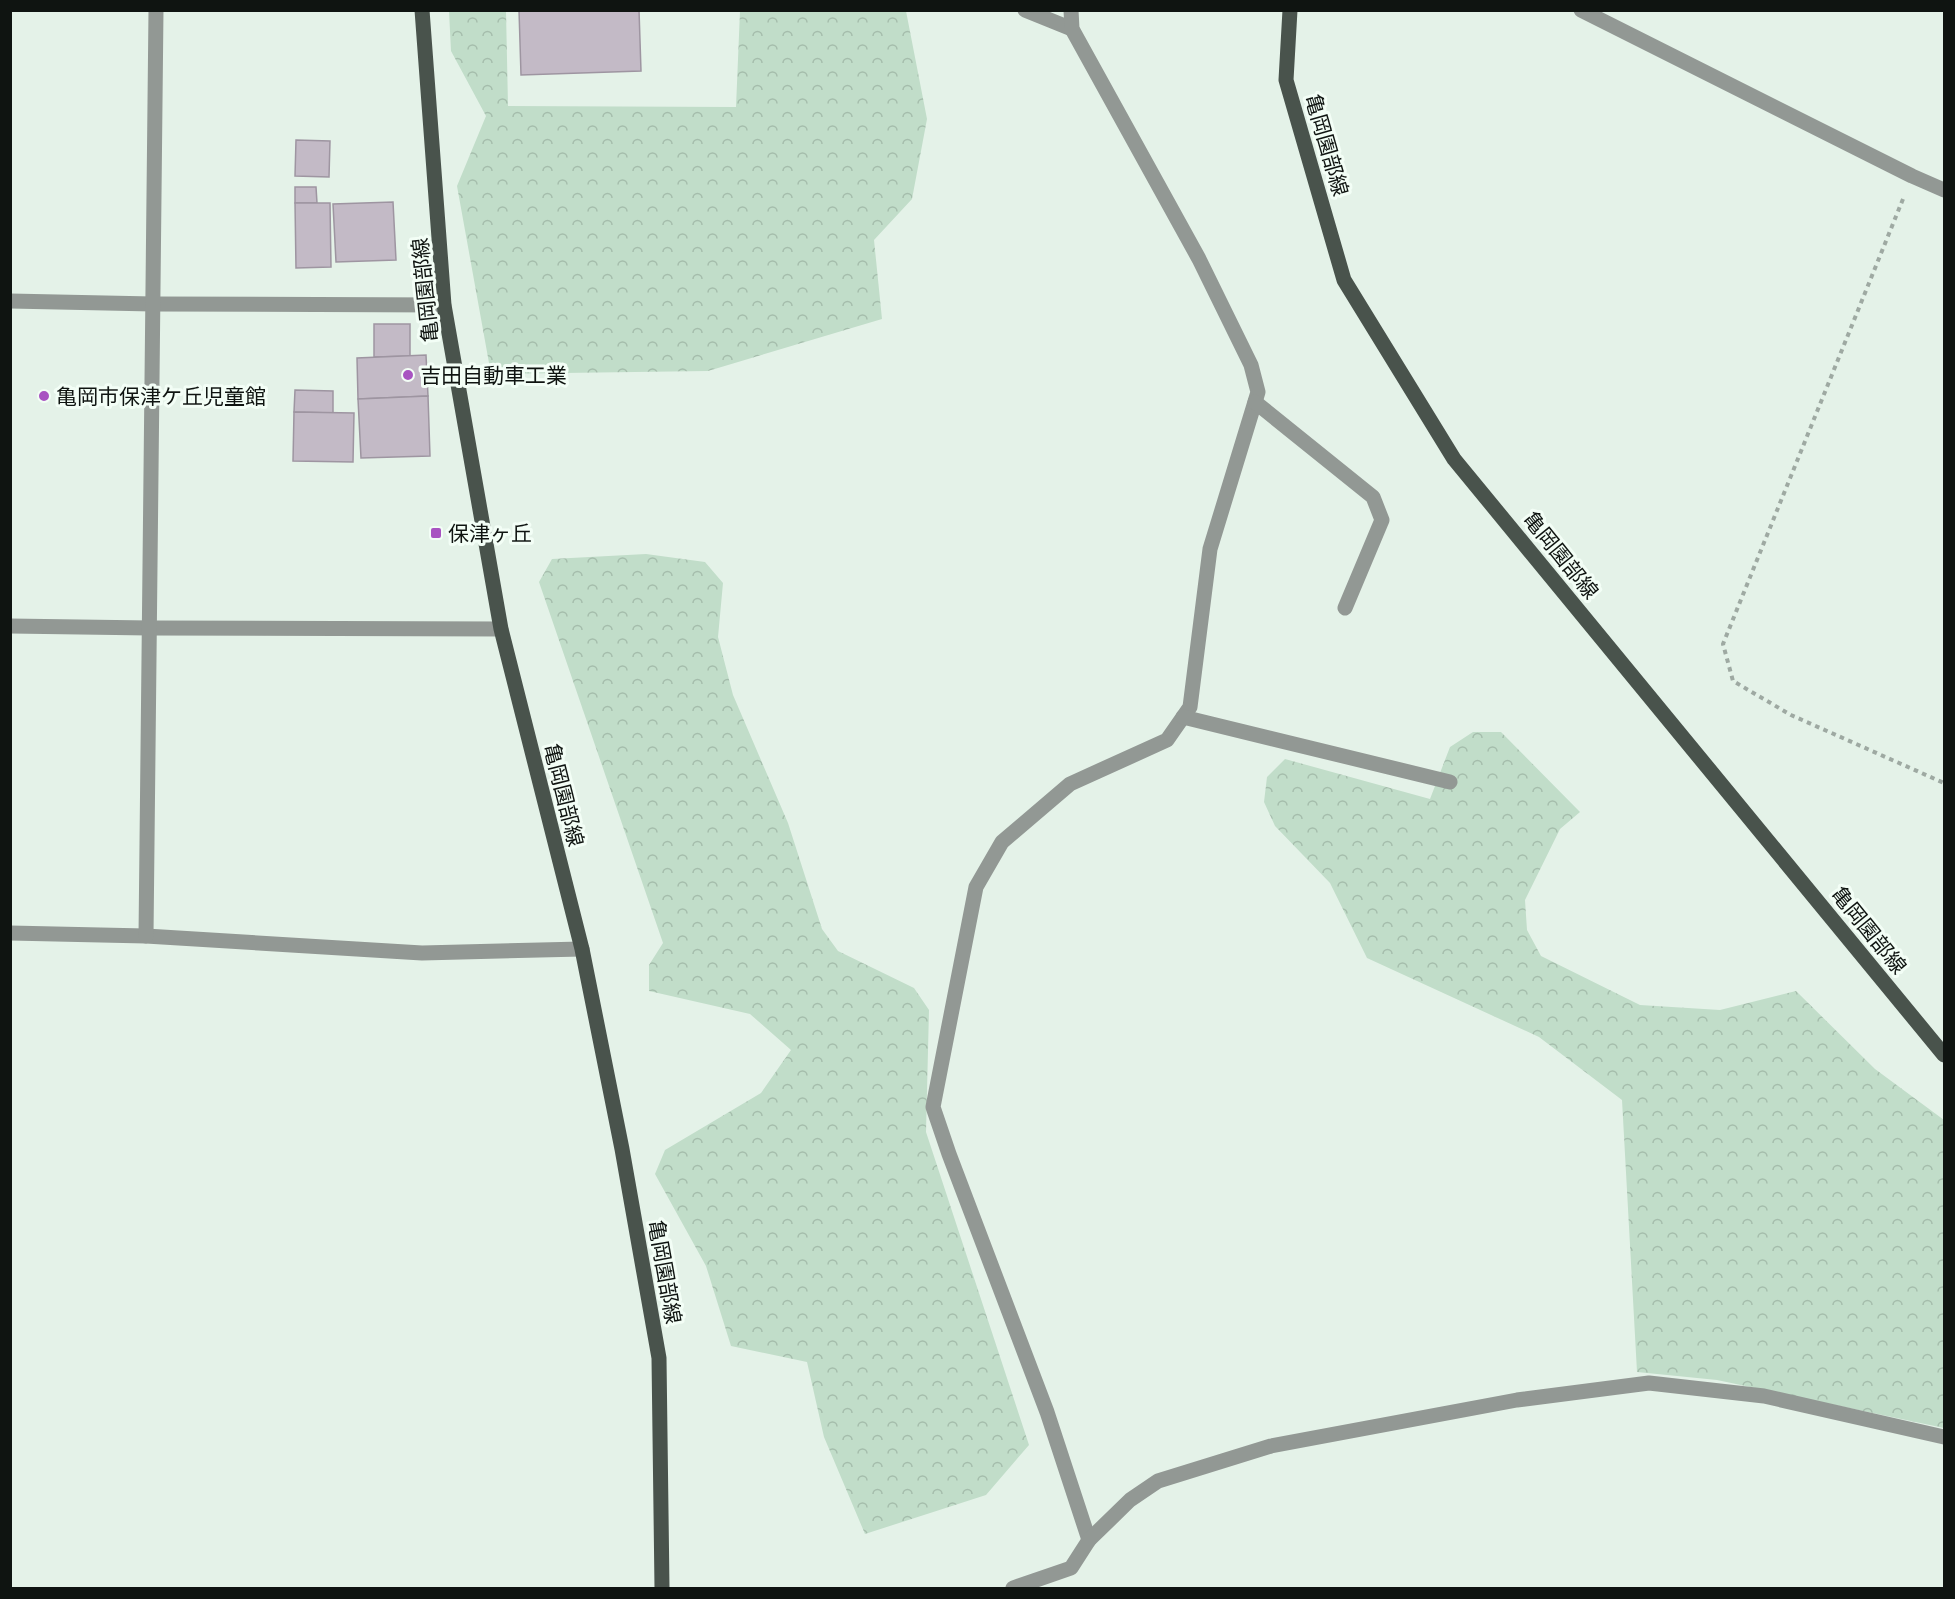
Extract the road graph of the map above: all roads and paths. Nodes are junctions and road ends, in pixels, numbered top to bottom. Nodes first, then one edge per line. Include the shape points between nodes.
1 (156, 10) edge
2 (422, 10) edge
3 (1025, 10) edge
4 (1071, 10) edge
5 (1290, 10) edge
6 (1581, 10) edge
7 (1072, 29) junction
8 (1912, 176) junction
9 (1944, 190) edge
10 (10, 301) edge
11 (153, 304) junction
12 (444, 305) junction
13 (1255, 402) junction
14 (1345, 608) dead end
15 (10, 626) edge
16 (150, 628) junction
17 (501, 629) junction
18 (1183, 717) junction
19 (1450, 782) dead end
20 (1944, 783) edge
21 (10, 933) edge
22 (146, 936) junction
23 (582, 950) junction
24 (1944, 1055) edge
25 (1944, 1437) edge
26 (1089, 1540) junction
27 (662, 1588) edge
28 (1013, 1588) edge

1 - 11 street
2 - 12 main road, 亀岡園部線
3 - 7 street
4 - 7 street
5 - 24 main road, 亀岡園部線 via 1286,80 1344,280 1454,459
6 - 8 street
7 - 13 street via 1231,323 1251,366 1258,392
8 - 9 street
8 - 20 path via 1723,644 1732,681 1791,716
10 - 11 street
11 - 12 street
11 - 16 street
12 - 17 main road, 亀岡園部線
13 - 14 street via 1373,497 1382,520
13 - 18 street via 1210,549 1190,707
15 - 16 street
16 - 17 street
16 - 22 street
17 - 23 main road, 亀岡園部線
18 - 19 street
18 - 26 street via 1167,740 1070,784 1002,842 976,887 933,1107 1047,1412
21 - 22 street
22 - 23 street via 422,953
23 - 27 main road, 亀岡園部線 via 660,1358
25 - 26 street via 1764,1396 1649,1383 1517,1400 1271,1446 1158,1481 1130,1500
26 - 28 street via 1071,1568

